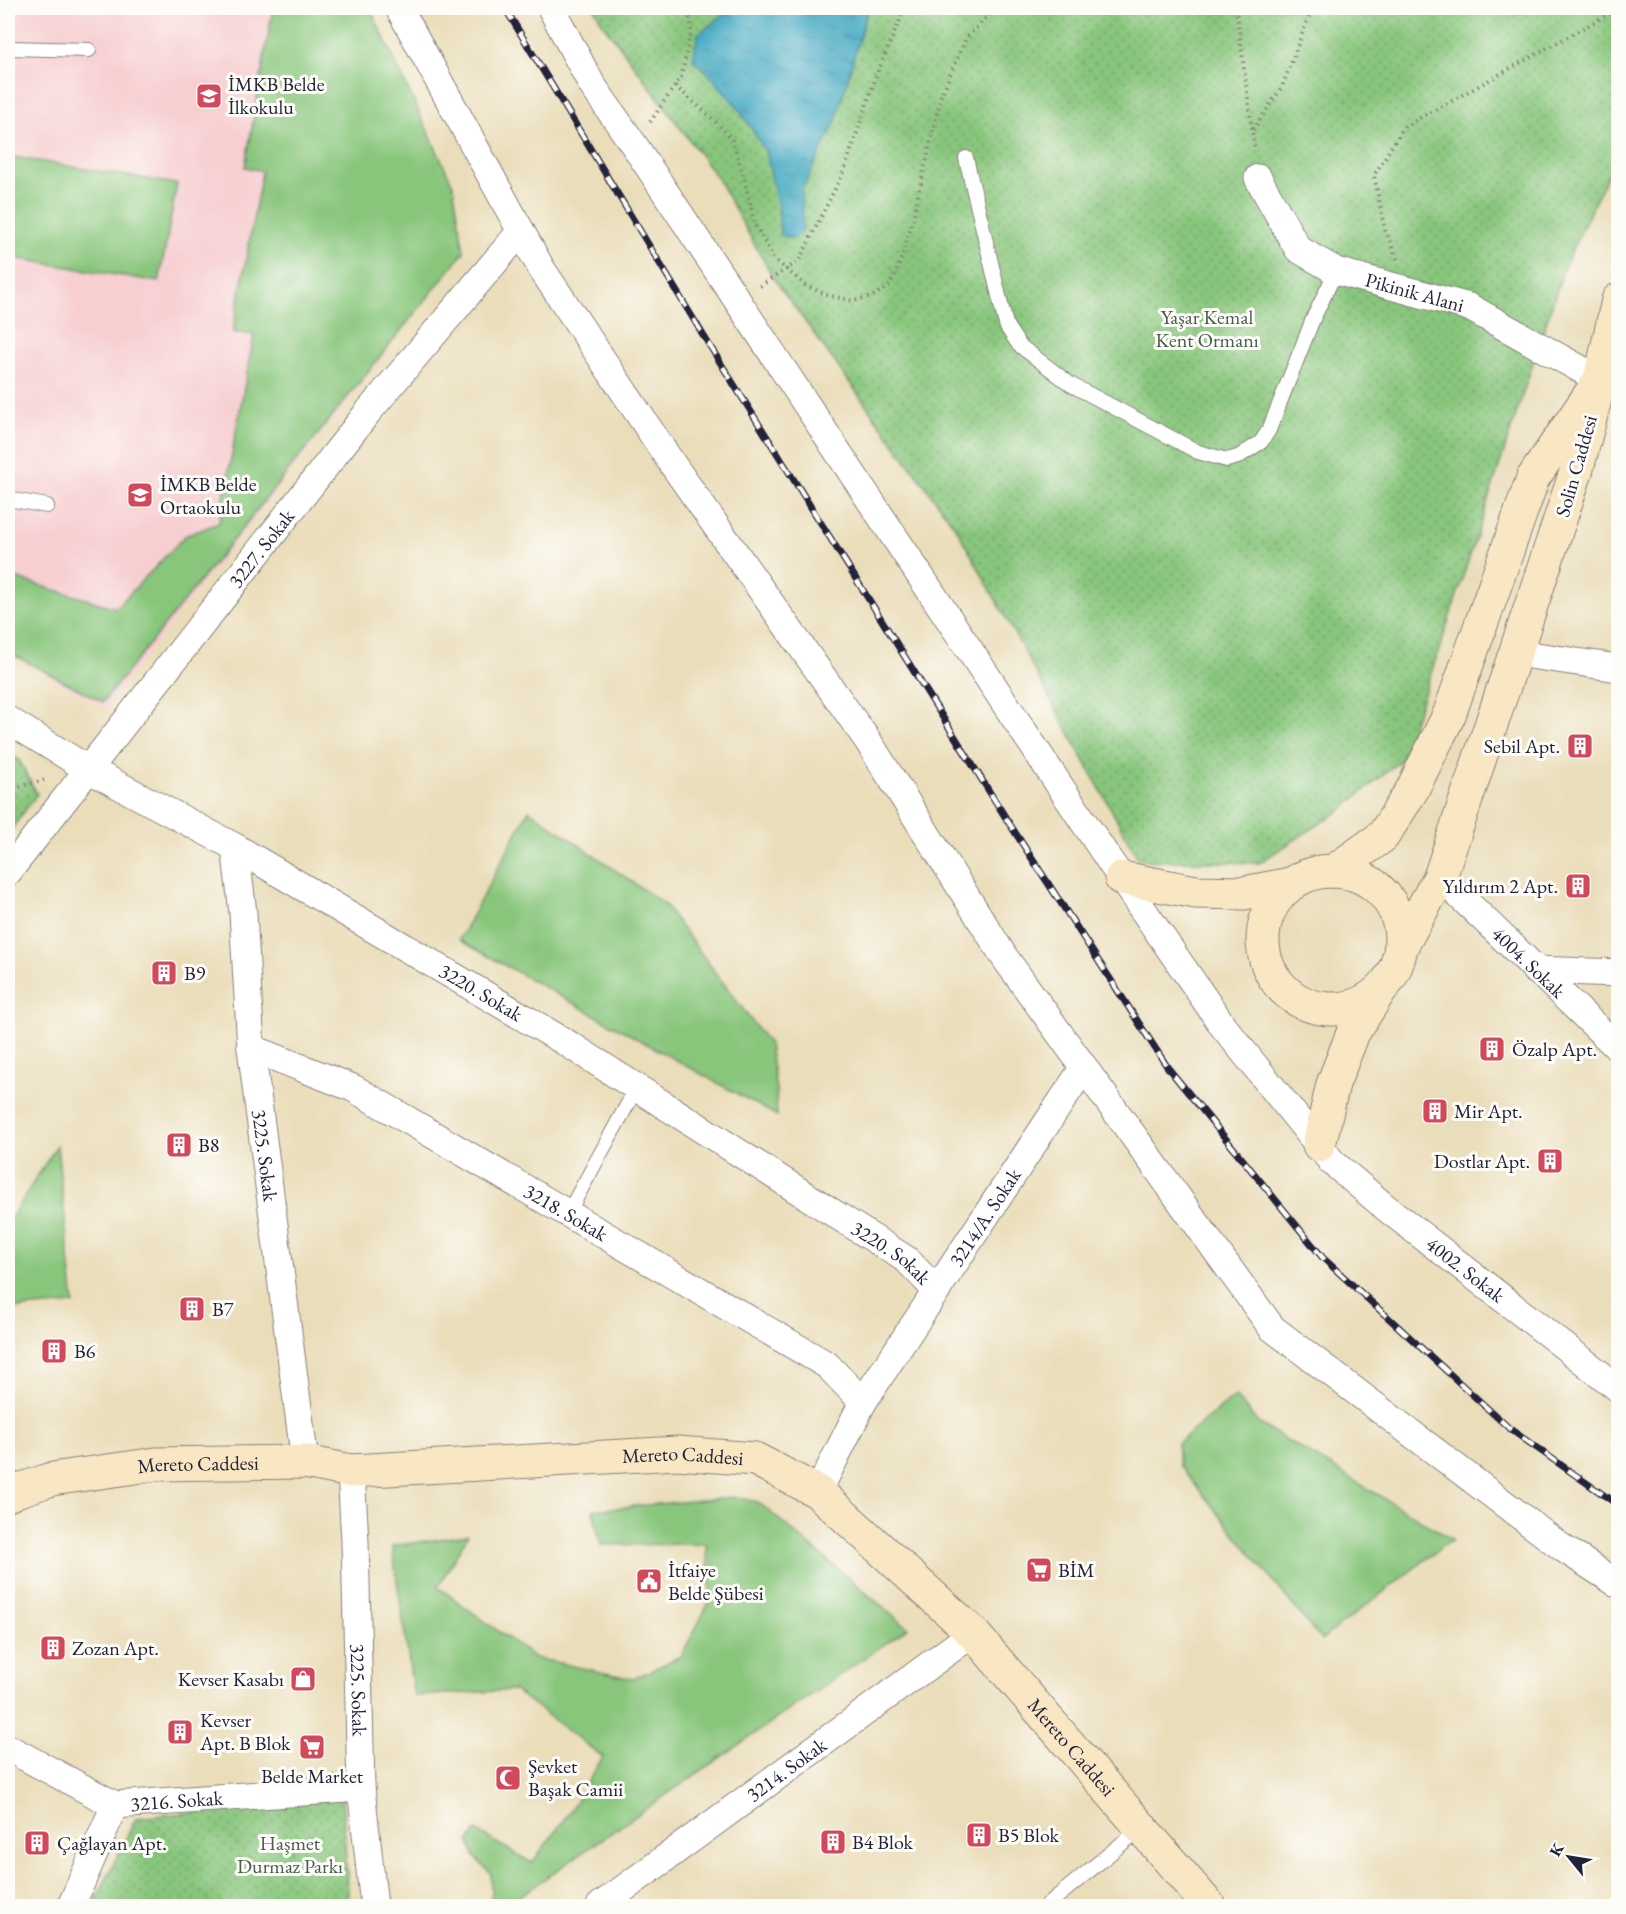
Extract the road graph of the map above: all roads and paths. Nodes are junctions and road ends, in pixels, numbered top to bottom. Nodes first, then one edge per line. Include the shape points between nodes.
1 (399, 8) edge
2 (551, 8) edge
3 (687, 8) edge
4 (905, 8) edge
5 (996, 8) edge
6 (1236, 8) edge
7 (1312, 8) edge
8 (1618, 9) edge
9 (8, 48) edge
10 (89, 50) dead end
11 (675, 86) junction
12 (1253, 130) junction
13 (634, 145) junction
14 (966, 158) dead end
15 (1258, 178) joint
16 (520, 231) junction
17 (785, 270) junction
18 (1336, 271) junction
19 (1411, 292) junction
20 (1618, 300) edge
21 (737, 302) junction
22 (1609, 382) edge
23 (8, 499) edge
24 (47, 506) dead end
25 (1516, 654) junction
26 (1618, 668) edge
27 (8, 720) edge
28 (88, 769) junction
29 (235, 847) junction
30 (1334, 871) junction
31 (8, 872) edge
32 (1440, 877) junction
33 (1121, 878) junction
34 (1291, 884) junction
35 (1401, 947) junction
36 (1535, 970) junction
37 (1618, 973) edge
38 (1382, 988) junction
39 (251, 1048) junction
40 (1618, 1048) edge
41 (1084, 1067) junction
42 (637, 1088) junction
43 (1319, 1145) junction
44 (568, 1213) junction
45 (937, 1291) junction
46 (1618, 1388) edge
47 (863, 1402) junction
48 (305, 1462) junction
49 (351, 1471) junction
50 (818, 1492) junction
51 (8, 1495) edge
52 (1618, 1584) edge
53 (973, 1633) junction
54 (8, 1748) edge
55 (361, 1788) junction
56 (115, 1804) junction
57 (1135, 1834) junction
58 (71, 1906) edge
59 (374, 1906) edge
60 (600, 1906) edge
61 (1046, 1906) edge
62 (1182, 1906) edge
63 (1209, 1906) edge

1 - 16 street
2 - 13 street, 4002. Sokak via 592,86
3 - 11 path via 692,28 681,77
4 - 17 path via 844,171 799,261
5 - 17 path via 966,38 941,96 912,223 890,286 853,301 805,285
6 - 12 path
7 - 12 path via 1282,87
8 - 19 path via 1404,127 1374,175 1385,230
9 - 10 lane
11 - 13 path
11 - 17 path via 732,139 756,225 774,259
12 - 15 path
13 - 21 street, 4002. Sokak
14 - 18 lane via 1004,317 1019,345 1070,384 1198,452 1227,460 1261,442
15 - 18 street, Pikinik Alani via 1298,249
16 - 28 street, 3227. Sokak via 368,412
16 - 41 street via 666,455 868,741 1005,958
17 - 21 path
18 - 19 street, Pikinik Alani
19 - 22 street, Pikinik Alani via 1469,307
20 - 22 street
21 - 33 street, 4002. Sokak
22 - 25 street, Solin Caddesi
22 - 30 street, Solin Caddesi via 1533,478 1449,715 1412,790 1383,836
23 - 24 lane
25 - 26 street
25 - 32 street, Solin Caddesi
27 - 28 street, 3220. Sokak
28 - 29 street, 3220. Sokak
28 - 31 street, 3227. Sokak
29 - 39 street, 3225. Sokak
29 - 42 street, 3220. Sokak
30 - 34 street via 1311,874
30 - 35 street via 1356,875 1376,887 1391,904 1399,925
32 - 35 street, Solin Caddesi
32 - 36 street, 4004. Sokak
33 - 34 street via 1196,892 1244,893
33 - 43 street, 4002. Sokak via 1223,1026
34 - 38 street via 1275,900 1265,921 1263,944 1268,967 1280,986 1297,1001 1319,1009 1342,1009 1364,1002
35 - 38 street via 1395,969
36 - 37 street
36 - 40 street, 4004. Sokak
38 - 43 street via 1353,1034 1333,1084
39 - 44 street, 3218. Sokak via 353,1088
39 - 48 street, 3225. Sokak
41 - 45 street, 3214/A. Sokak
41 - 52 street via 1272,1328 1564,1549
42 - 44 lane
42 - 45 street, 3220. Sokak via 907,1260
43 - 46 street, 4002. Sokak via 1385,1207
44 - 47 street, 3218. Sokak via 827,1365
45 - 47 street, 3214/A. Sokak
47 - 50 street, 3214/A. Sokak
48 - 49 street, Mereto Caddesi
48 - 51 street, Mereto Caddesi via 156,1464 52,1479
49 - 50 street, Mereto Caddesi via 678,1453 755,1459
49 - 55 street, 3225. Sokak
50 - 53 street, Mereto Caddesi
53 - 57 street, Mereto Caddesi
53 - 60 street, 3214. Sokak
54 - 56 street, 3216. Sokak
55 - 56 street, 3216. Sokak
55 - 59 street, 3225. Sokak
56 - 58 street
57 - 61 lane
57 - 62 street
57 - 63 street, Mereto Caddesi

